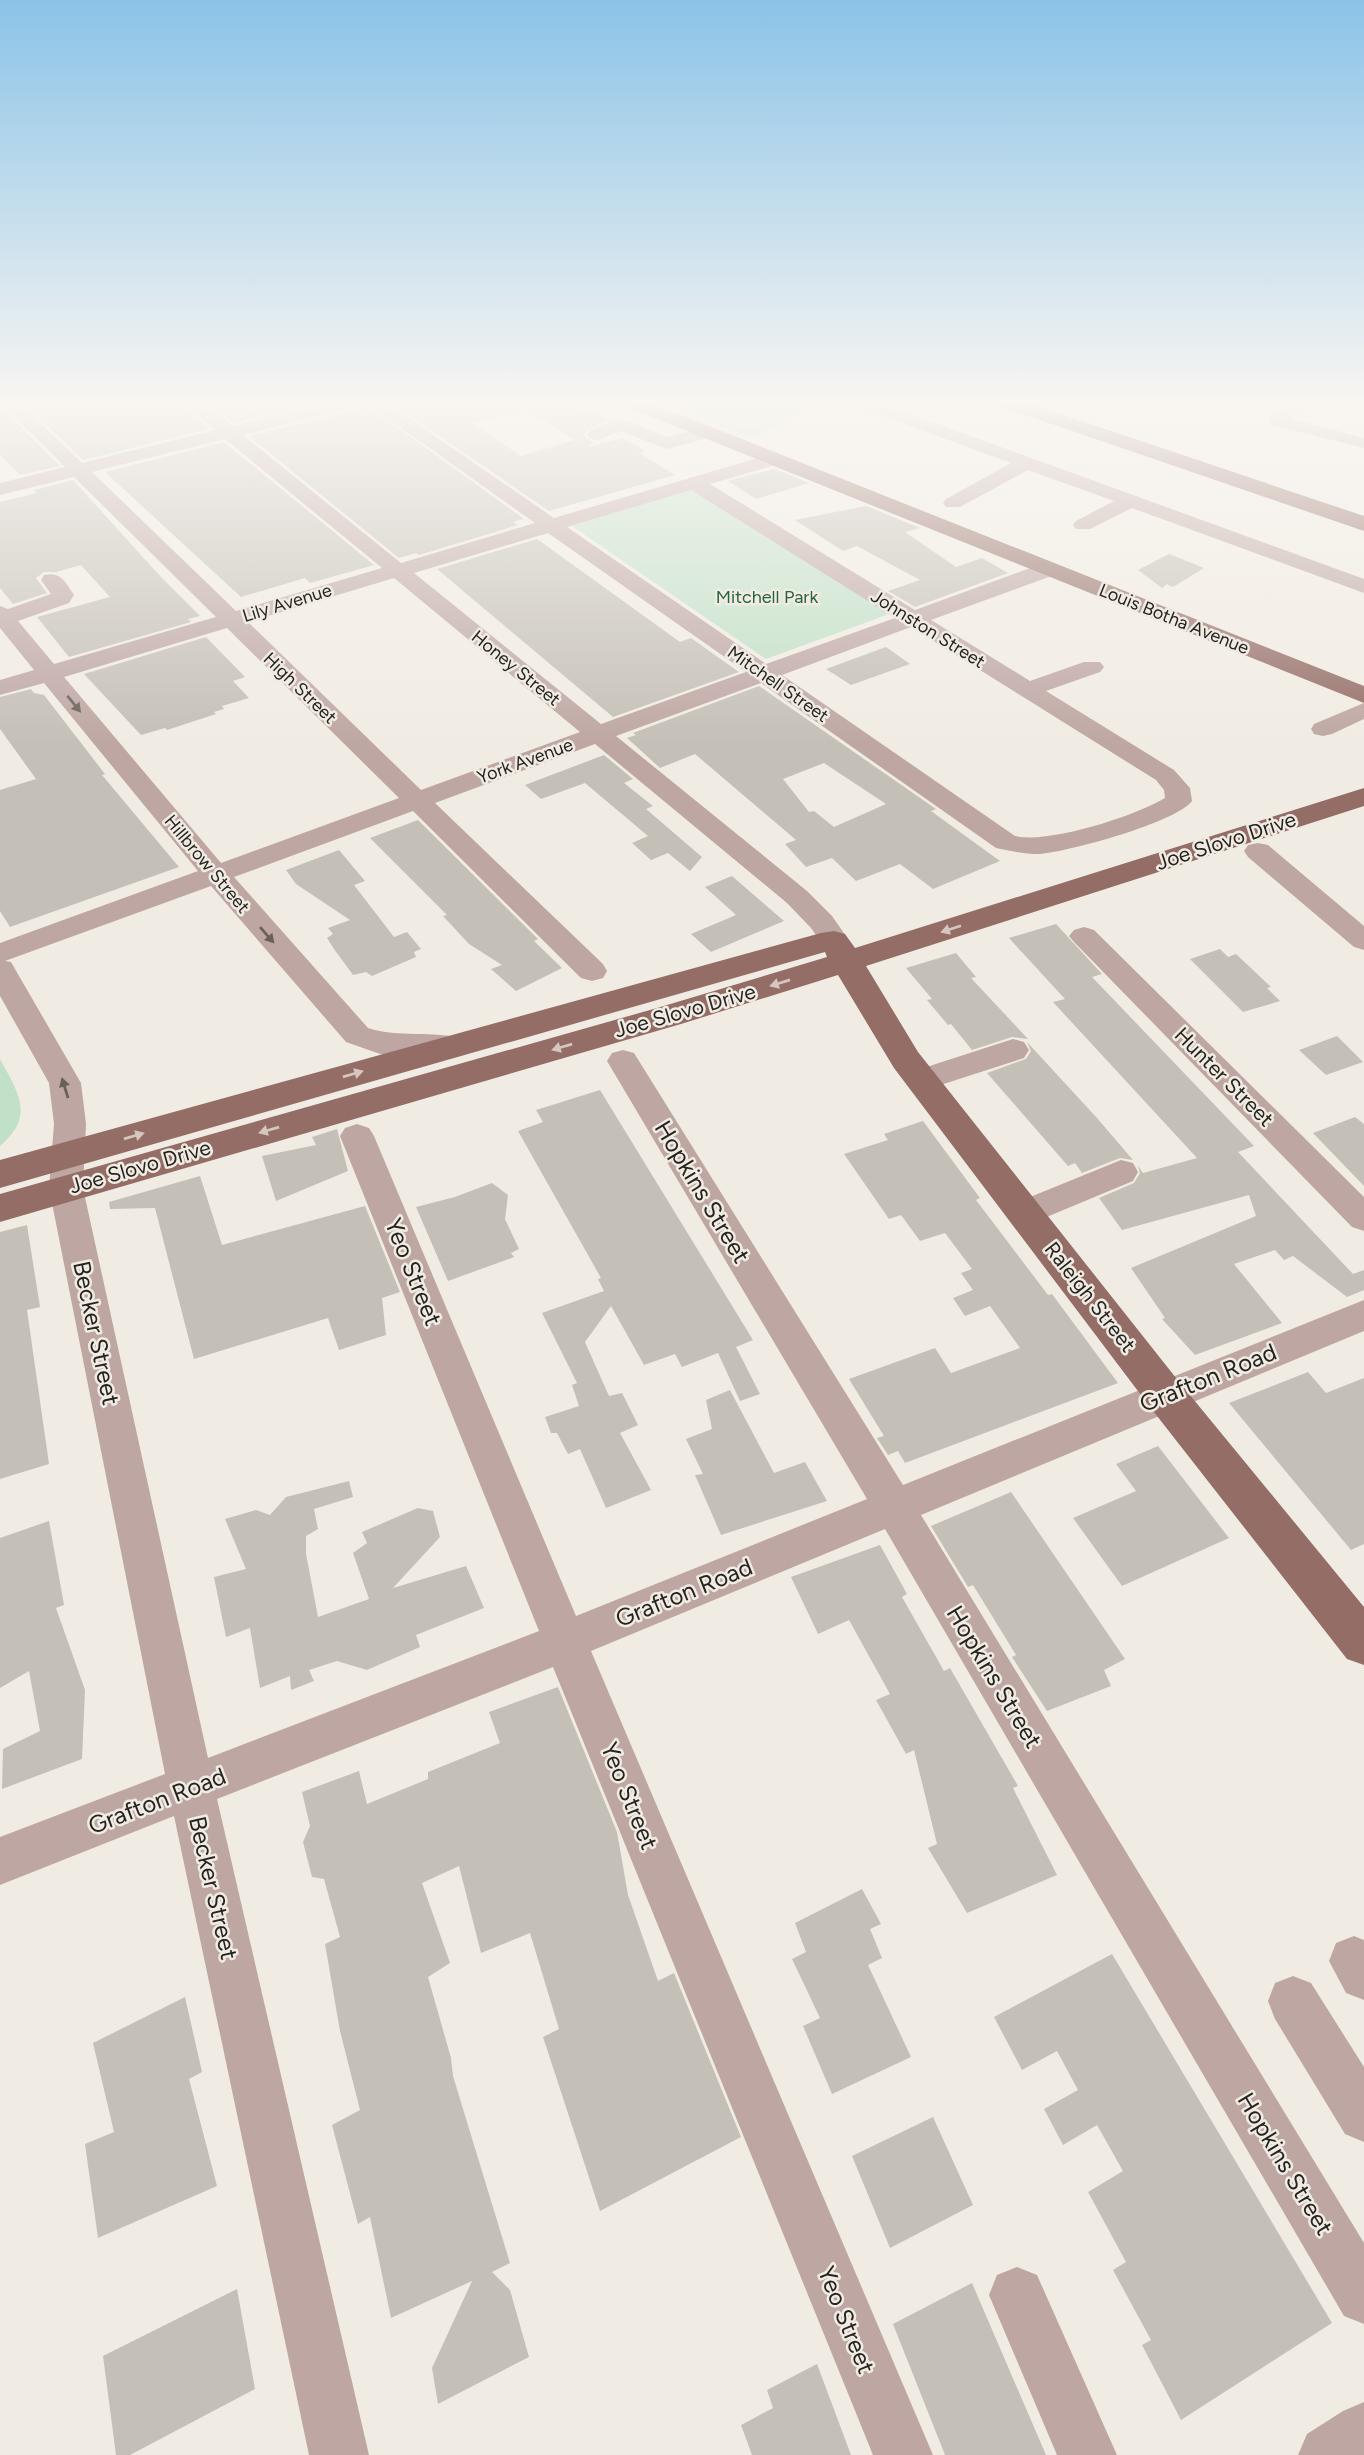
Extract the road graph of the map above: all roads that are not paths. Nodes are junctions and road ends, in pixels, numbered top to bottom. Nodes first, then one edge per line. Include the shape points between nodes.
1 (128, 518) edge
2 (331, 518) edge
3 (539, 518) edge
4 (575, 518) edge
5 (749, 518) edge
6 (921, 518) edge
7 (1098, 518) edge
8 (1176, 518) edge
9 (1345, 518) edge
10 (1364, 524) edge
11 (550, 525) junction
12 (1083, 525) dead end
13 (1049, 569) junction
14 (395, 571) junction
15 (52, 580) dead end
16 (1364, 586) edge
17 (2, 615) edge
18 (911, 619) junction
19 (230, 620) junction
20 (1092, 667) dead end
21 (48, 673) junction
22 (763, 674) junction
23 (0, 688) edge
24 (1026, 690) junction
25 (1364, 695) edge
26 (1364, 710) edge
27 (1323, 729) dead end
28 (598, 734) junction
29 (1364, 773) edge
30 (1165, 775) joint
31 (1364, 797) edge
32 (416, 800) junction
33 (1364, 820) edge
34 (1258, 851) junction
35 (215, 874) junction
36 (1050, 899) junction
37 (1084, 936) dead end
38 (1364, 941) edge
39 (839, 951) junction
40 (0, 953) edge
41 (0, 969) edge
42 (592, 971) dead end
43 (453, 1046) junction
44 (1013, 1050) dead end
45 (623, 1061) dead end
46 (922, 1080) junction
47 (357, 1136) dead end
48 (67, 1172) junction
49 (1121, 1172) dead end
50 (0, 1174) edge
51 (0, 1208) edge
52 (1025, 1213) junction
53 (1364, 1219) edge
54 (1364, 1315) edge
55 (1165, 1395) junction
56 (894, 1507) junction
57 (566, 1642) junction
58 (1364, 1643) edge
59 (191, 1788) junction
60 (0, 1861) edge
61 (1293, 2001) dead end
62 (1364, 2115) edge
63 (1017, 2295) dead end
64 (1364, 2296) edge
65 (1364, 2432) edge
66 (339, 2455) edge
67 (903, 2455) edge
68 (1087, 2455) edge
69 (1328, 2455) edge

1 - 19 street, High Street
2 - 14 street, Honey Street
3 - 11 street, Mitchell Street
4 - 11 street, Lily Avenue
5 - 18 street, Johnston Street
6 - 13 main road, Louis Botha Avenue
7 - 12 street
8 - 16 street
9 - 10 main road
11 - 14 street, Lily Avenue
11 - 22 street, Mitchell Street
13 - 18 street, York Avenue
13 - 25 main road, Louis Botha Avenue
14 - 19 street, Lily Avenue
14 - 28 street, Honey Street
15 - 17 street via 61,598
17 - 21 street, Hillbrow Street
18 - 22 street, York Avenue
18 - 24 street, Johnston Street
19 - 21 street, Lily Avenue
19 - 32 street, High Street
20 - 24 street
21 - 23 street, Lily Avenue
21 -> 35 street, Hillbrow Street
22 - 28 street, York Avenue
22 - 30 street, Mitchell Street via 1012,844 1056,844 1166,809 1179,801 1180,795
24 - 30 street, Johnston Street
26 - 27 street
28 - 32 street, York Avenue
28 - 39 street, Honey Street via 797,897 822,922
29 - 39 main road, Joe Slovo Drive
31 - 36 main road, Joe Slovo Drive
32 - 35 street, York Avenue
32 - 42 street, High Street
33 - 34 main road
34 - 36 main road via 1081,902 1060,904
34 - 38 street
35 - 40 street, York Avenue
35 -> 43 street, Hillbrow Street via 356,1035 396,1045
36 -> 39 main road, Joe Slovo Drive
37 - 53 street, Hunter Street
39 - 43 main road, Joe Slovo Drive
39 - 46 main road, Raleigh Street
39 -> 48 main road, Joe Slovo Drive
48 -> 41 street, Becker Street via 69,1098 65,1083
48 -> 43 main road, Joe Slovo Drive
44 - 46 street
45 - 56 street, Hopkins Street
46 - 52 main road, Raleigh Street
47 - 57 street, Yeo Street
48 - 50 main road, Joe Slovo Drive
48 - 51 main road, Joe Slovo Drive
48 - 59 street, Becker Street
49 - 52 street
52 - 55 main road, Raleigh Street
54 - 55 street, Grafton Road
55 - 56 street, Grafton Road
55 - 58 main road, Raleigh Street
56 - 57 street, Grafton Road
56 - 64 street, Hopkins Street
57 - 59 street, Grafton Road
57 - 67 street, Yeo Street
59 - 60 street, Grafton Road
59 - 66 street, Becker Street
61 - 62 street
63 - 68 street
65 - 69 street

